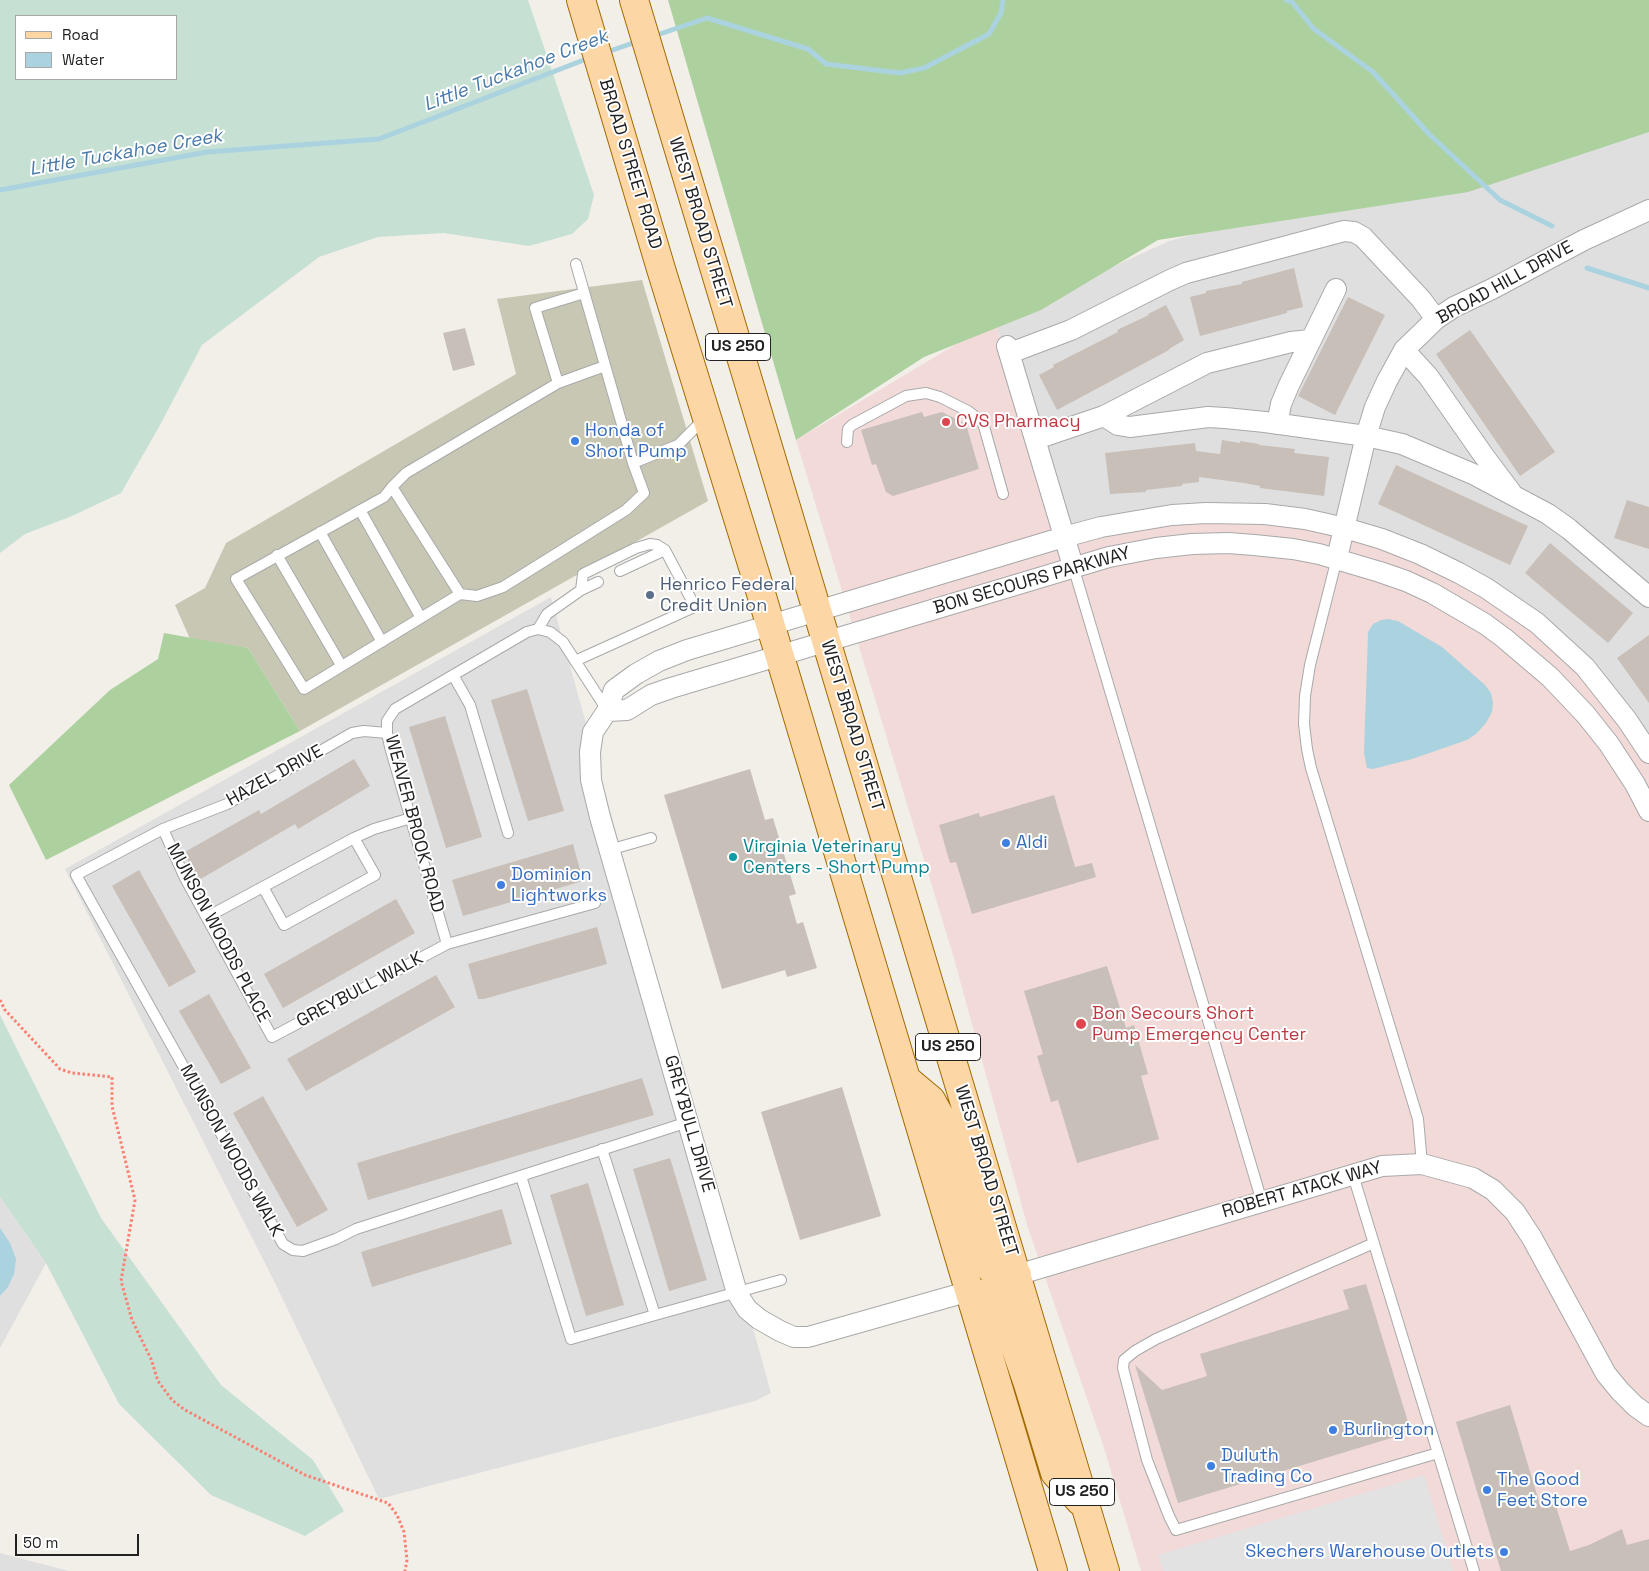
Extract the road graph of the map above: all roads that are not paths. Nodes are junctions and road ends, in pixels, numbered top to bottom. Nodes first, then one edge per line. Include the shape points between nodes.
1 (581, 0) edge
2 (636, 6) edge
3 (1649, 210) edge
4 (576, 264) dead end
5 (1336, 289) dead end
6 (584, 294) junction
7 (1436, 319) junction
8 (1310, 340) junction
9 (1404, 350) junction
10 (605, 366) junction
11 (558, 383) junction
12 (707, 416) junction
13 (1104, 416) junction
14 (1277, 424) junction
15 (1366, 436) junction
16 (1036, 439) junction
17 (847, 442) dead end
18 (633, 463) junction
19 (392, 487) junction
20 (1003, 494) dead end
21 (1514, 495) junction
22 (360, 510) junction
23 (1345, 528) junction
24 (320, 532) junction
25 (1064, 537) junction
26 (665, 550) junction
27 (277, 555) junction
28 (1337, 558) junction
29 (1073, 566) junction
30 (620, 571) dead end
31 (1640, 579) edge
32 (598, 582) dead end
33 (581, 590) junction
34 (460, 594) junction
35 (1649, 597) edge
36 (817, 612) junction
37 (421, 618) junction
38 (770, 626) junction
39 (538, 629) junction
40 (826, 641) junction
41 (382, 642) junction
42 (779, 655) junction
43 (575, 661) junction
44 (341, 666) junction
45 (453, 675) junction
46 (607, 711) junction
47 (387, 733) junction
48 (1649, 753) edge
49 (1649, 811) edge
50 (411, 818) junction
51 (163, 829) junction
52 (508, 833) dead end
53 (354, 838) junction
54 (651, 838) dead end
55 (609, 850) junction
56 (263, 887) junction
57 (595, 903) dead end
58 (207, 917) junction
59 (448, 944) junction
60 (272, 1037) joint
61 (905, 1078) junction
62 (688, 1122) junction
63 (602, 1149) junction
64 (1422, 1164) junction
65 (1353, 1175) junction
66 (521, 1176) junction
67 (1262, 1202) junction
68 (1374, 1243) junction
69 (1017, 1275) junction
70 (781, 1280) dead end
71 (970, 1291) junction
72 (737, 1293) junction
73 (655, 1315) junction
74 (1649, 1416) edge
75 (1438, 1454) junction
76 (1086, 1508) junction
77 (1054, 1571) edge
78 (1106, 1571) edge
79 (1474, 1571) edge

1 - 12 main road, BROAD STREET ROAD / US 250
2 - 36 main road, WEST BROAD STREET / US 250
3 - 7 street, BROAD HILL DRIVE via 1584,240
4 - 6 lane
5 - 8 street
6 - 10 lane
6 - 11 lane via 535,308
7 - 9 street, BROAD HILL DRIVE
7 - 16 street via 1363,237 1354,232 1344,231 1186,273 1071,330 1008,350
8 - 13 street via 1206,363
8 - 14 street via 1286,391
9 - 15 street, BROAD HILL DRIVE via 1375,407
9 - 21 street via 1428,376
10 - 11 lane
10 - 18 lane
11 - 19 lane via 406,473
12 - 18 lane via 678,445
12 - 38 main road, US 250
13 - 14 street via 1118,425 1130,427 1208,418
13 - 16 street
14 - 15 street
15 - 21 street via 1402,444
15 - 23 street, BROAD HILL DRIVE
16 - 25 street
17 - 20 lane via 848,429 852,425 906,396 926,392 968,411 983,423
18 - 34 lane via 644,493 626,510 503,587 477,596
19 - 22 lane via 384,497
19 - 34 lane
21 - 31 street via 1548,514
22 - 24 lane
22 - 37 lane
23 - 25 street, BON SECOURS PARKWAY via 1265,514 1206,512 1101,527
23 - 28 street, BROAD HILL DRIVE
23 - 48 street, BON SECOURS PARKWAY via 1412,551 1459,573 1537,623 1585,667
24 - 27 lane
24 - 41 lane
25 - 29 street
25 - 36 street, BON SECOURS PARKWAY
26 - 30 lane
26 - 33 lane via 650,544 623,554 583,574
26 - 43 lane via 692,599 692,608
27 - 44 lane
27 - 44 lane via 236,579 304,689
28 - 29 street, BON SECOURS PARKWAY via 1293,549 1228,543 1156,548
28 - 49 street, BON SECOURS PARKWAY via 1432,593 1504,638 1550,677 1586,715 1635,784
28 - 64 lane via 1308,673 1304,724 1307,749 1418,1119
29 - 40 street, BON SECOURS PARKWAY
29 - 67 lane
31 - 35 street
32 - 33 lane
33 - 39 lane via 547,614
34 - 37 lane
36 - 38 street, BON SECOURS PARKWAY
36 - 40 main road, WEST BROAD STREET / US 250
37 - 41 lane
38 - 42 main road, US 250
38 - 46 street, GREYBULL DRIVE via 687,650 636,674 614,690
39 - 43 lane via 550,632 563,642
39 - 45 lane, WEAVER BROOK ROAD via 527,632
40 - 42 street, BON SECOURS PARKWAY
40 - 69 main road, WEST BROAD STREET / US 250
41 - 44 lane
42 - 46 street via 651,695 627,710
42 - 61 main road, US 250
43 - 46 lane
45 - 47 lane, WEAVER BROOK ROAD via 395,709 387,721
45 - 52 lane via 470,705
46 - 55 street, GREYBULL DRIVE via 592,732 590,752 591,780
47 - 50 lane, WEAVER BROOK ROAD
47 - 51 lane, HAZEL DRIVE via 352,733 227,804
50 - 53 lane
50 - 59 lane, WEAVER BROOK ROAD
51 - 58 lane, MUNSON WOODS PLACE
51 - 66 lane, MUNSON WOODS WALK via 76,875 284,1244 303,1252 356,1229
53 - 56 lane
53 - 56 lane via 375,875 292,921 284,925
54 - 55 lane
55 - 62 street, GREYBULL DRIVE
56 - 58 lane
57 - 59 lane, GREYBULL WALK
58 - 60 lane, MUNSON WOODS PLACE
59 - 60 lane, GREYBULL WALK
61 - 69 main road via 931,1100 943,1122 992,1270 999,1276
61 - 71 main road, US 250
62 - 63 lane, MUNSON WOODS WALK
62 - 72 street, GREYBULL DRIVE
63 - 66 lane, MUNSON WOODS WALK
63 - 73 lane
64 - 65 street, ROBERT ATACK WAY via 1382,1166
64 - 74 street, ROBERT ATACK WAY via 1473,1178 1493,1190 1515,1212 1606,1374 1620,1392
65 - 67 street, ROBERT ATACK WAY
65 - 68 lane
66 - 73 lane via 571,1339
67 - 69 street, ROBERT ATACK WAY
68 - 75 lane
68 - 75 lane via 1156,1339 1124,1360 1123,1368 1147,1460 1176,1530
69 - 76 main road, WEST BROAD STREET / US 250
70 - 72 lane
71 - 72 street, GREYBULL DRIVE via 808,1337 794,1337 759,1319 747,1309
71 - 76 main road via 999,1300 1055,1473
71 - 77 main road, US 250
72 - 73 lane
75 - 79 lane
76 - 78 main road, WEST BROAD STREET / US 250

